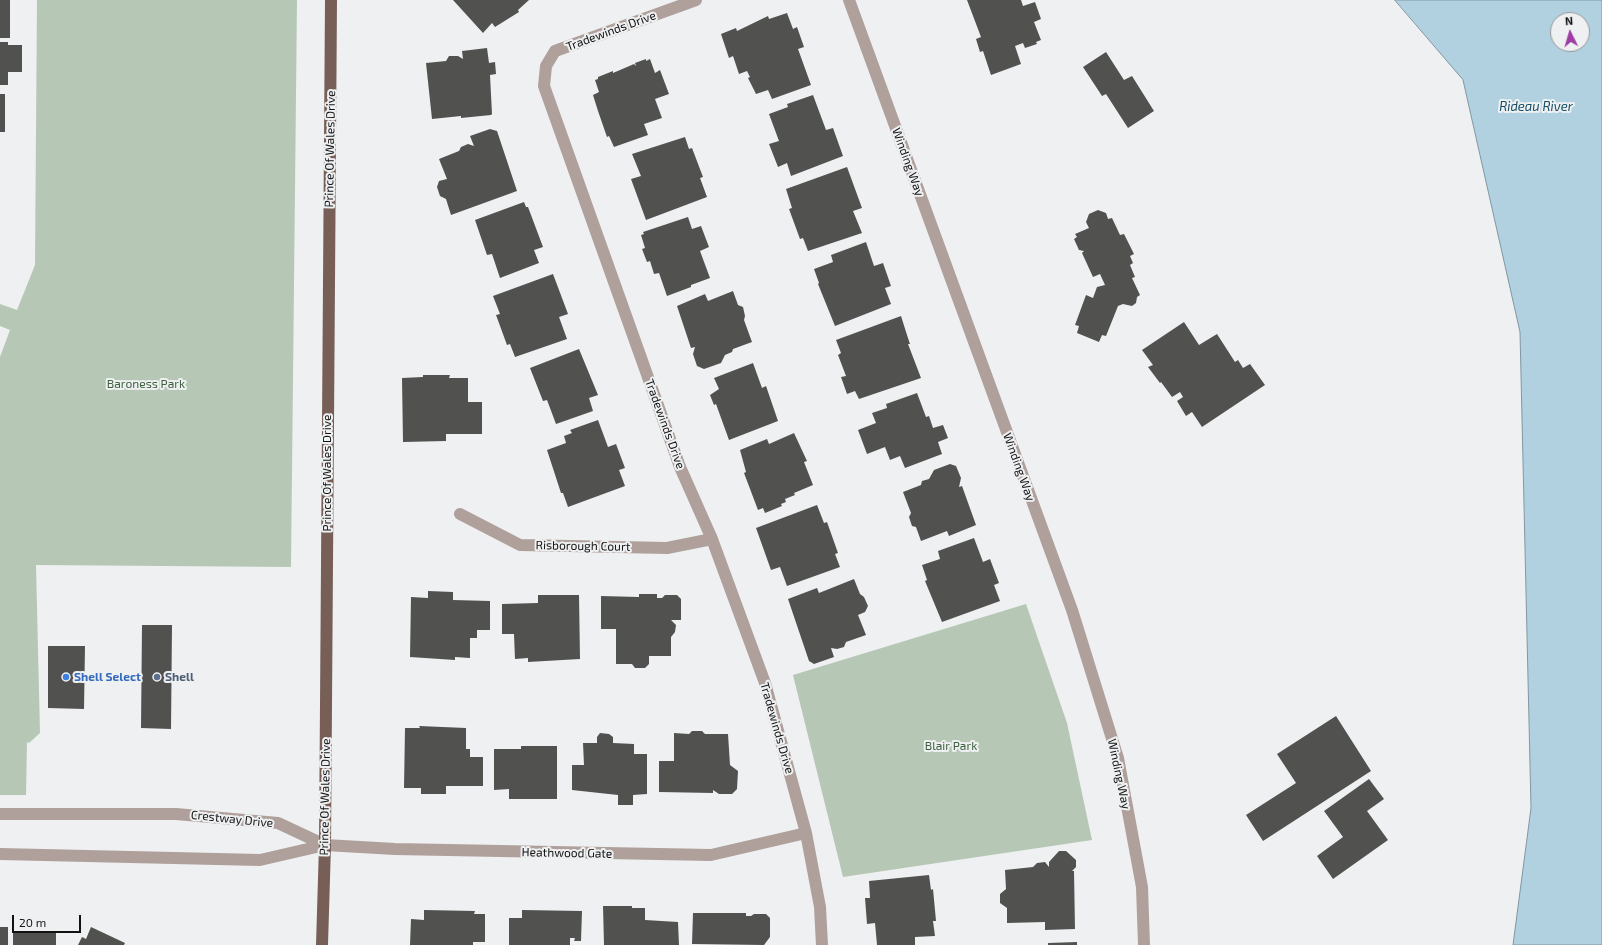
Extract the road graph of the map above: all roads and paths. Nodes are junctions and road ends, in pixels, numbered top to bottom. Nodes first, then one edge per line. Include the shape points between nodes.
1 (331, 0) edge
2 (696, 0) edge
3 (849, 0) edge
4 (460, 514) dead end
5 (712, 539) junction
6 (0, 814) edge
7 (806, 833) junction
8 (325, 845) junction
9 (0, 854) edge
10 (322, 945) edge
11 (822, 945) edge
12 (1144, 945) edge

1 - 8 main road, Prince Of Wales Drive
2 - 5 street, Tradewinds Drive via 555,51 546,66 544,86 680,466
3 - 12 street, Winding Way via 1072,610 1118,758 1142,887
4 - 5 street, Risborough Court via 520,545 667,548
5 - 7 street, Tradewinds Drive via 765,683
6 - 8 street, Crestway Drive via 176,814 278,823
7 - 8 street, Heathwood Gate via 711,856 395,849
7 - 11 street, Tradewinds Drive via 820,907
8 - 9 street via 260,860
8 - 10 main road, Prince Of Wales Drive

